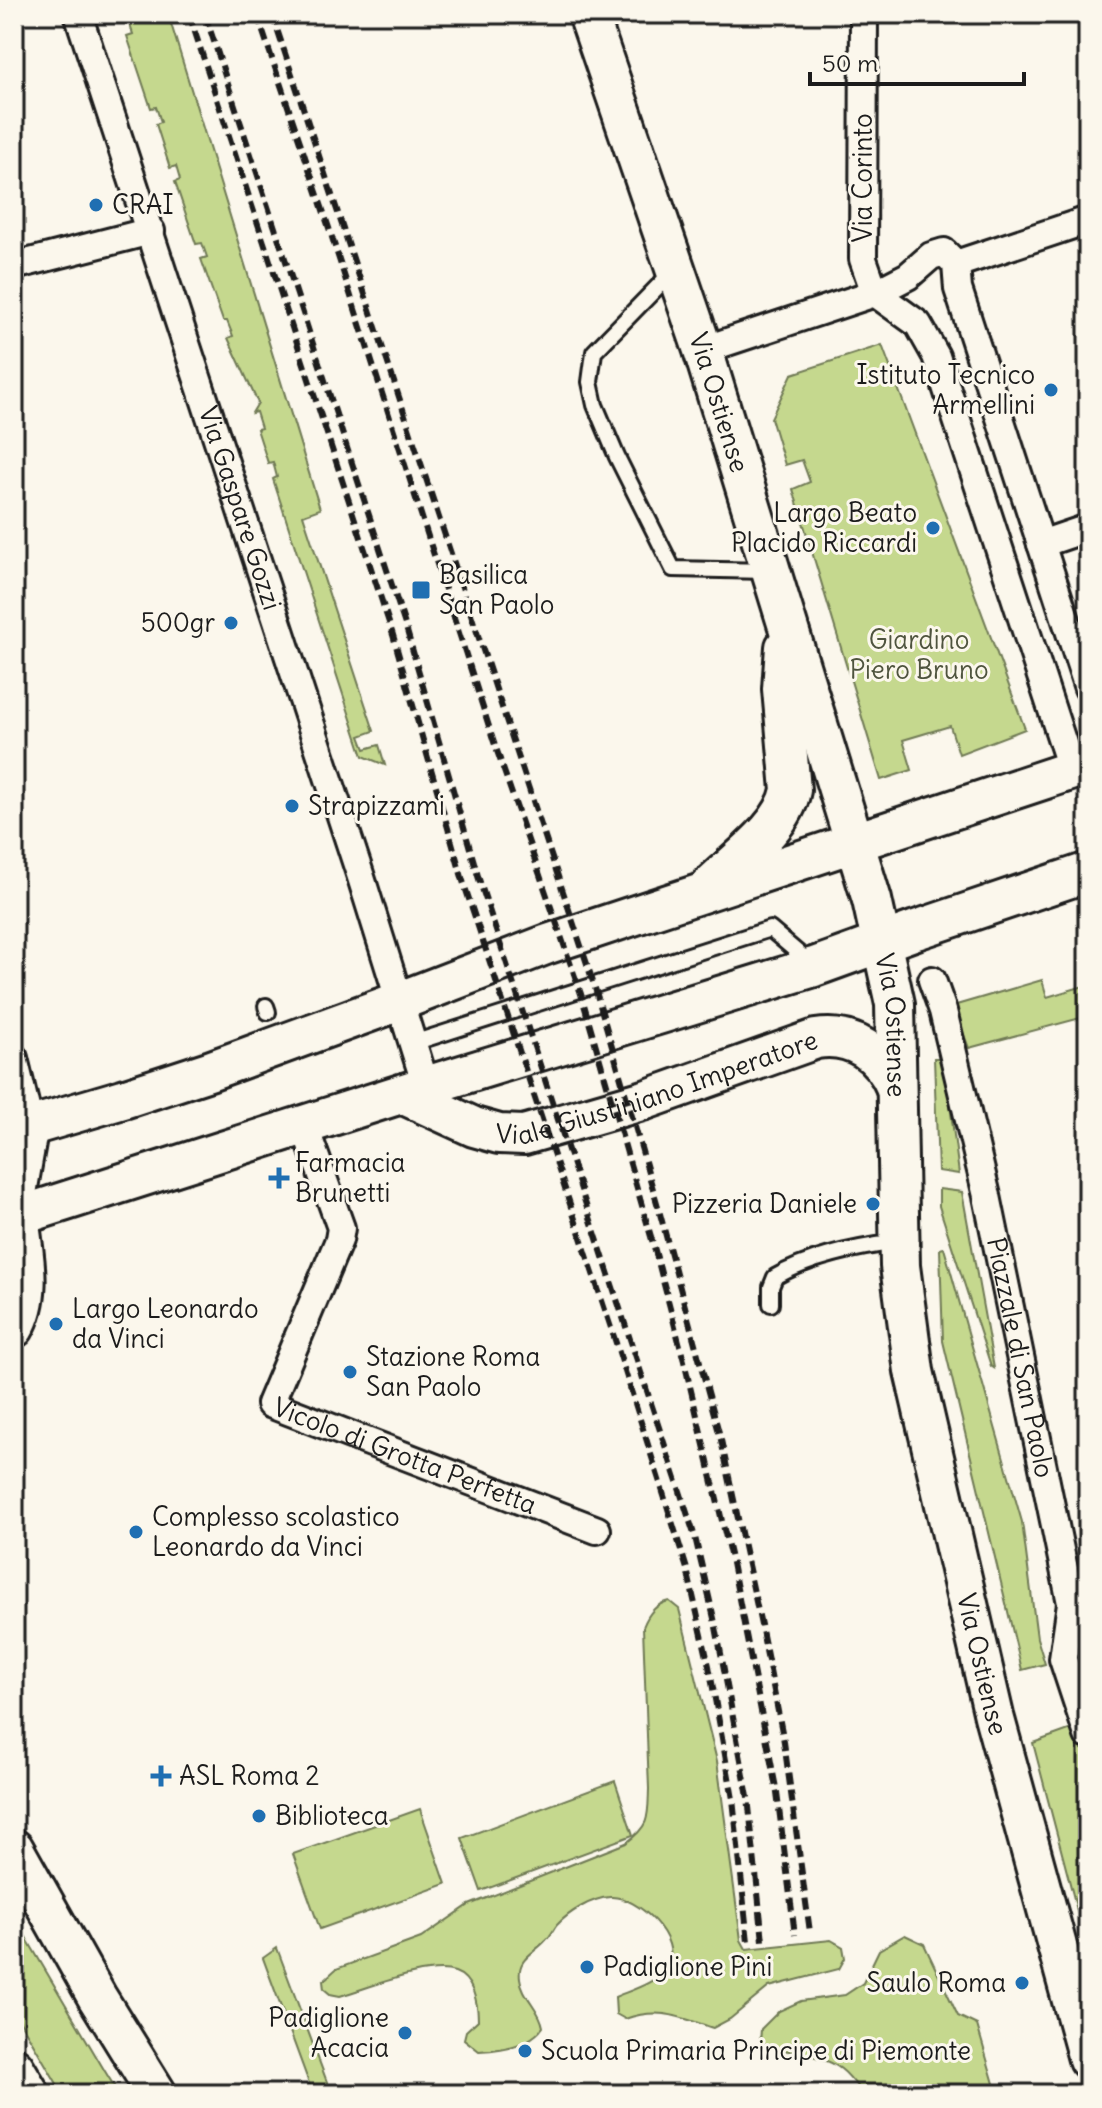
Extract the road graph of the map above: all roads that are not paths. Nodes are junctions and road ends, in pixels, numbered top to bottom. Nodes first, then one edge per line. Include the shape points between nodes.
1 (78, 14) edge
2 (588, 14) edge
3 (864, 14) edge
4 (1088, 220) edge
5 (151, 231) junction
6 (956, 264) junction
7 (14, 266) edge
8 (676, 268) junction
9 (875, 293) junction
10 (703, 350) junction
11 (1088, 528) edge
12 (1041, 544) junction
13 (772, 571) junction
14 (788, 624) junction
15 (1088, 688) edge
16 (1080, 768) edge
17 (854, 844) junction
18 (1088, 872) edge
19 (703, 892) junction
20 (882, 942) junction
21 (814, 967) junction
22 (932, 980) dead end
23 (400, 1001) junction
24 (413, 1043) junction
25 (14, 1058) edge
26 (896, 1088) junction
27 (414, 1090) junction
28 (304, 1125) junction
29 (23, 1129) edge
30 (16, 1212) edge
31 (899, 1242) junction
32 (771, 1304) dead end
33 (14, 1328) edge
34 (597, 1530) dead end
35 (1088, 1735) edge
36 (14, 1849) edge
37 (1088, 2059) edge
38 (14, 2067) edge
39 (30, 2094) edge
40 (157, 2094) edge

1 - 5 street, Via Gaspare Gozzi
2 - 8 street, Via Ostiense
3 - 9 street, Via Corinto via 863,259
4 - 6 street
5 - 7 street
5 - 23 street, Via Gaspare Gozzi
6 - 9 street via 944,252 935,254
6 - 12 street via 958,289
8 - 10 street, Via Ostiense
8 - 13 lane via 594,352 590,382 595,405 673,569
9 - 10 street
9 - 16 street via 918,324 936,356
10 - 13 street, Via Ostiense
11 - 12 street
12 - 15 street
13 - 14 street, Via Ostiense
14 - 17 street, Via Ostiense
14 - 19 street via 782,689 791,770 788,806
16 - 17 street
17 - 19 street
17 - 20 street, Via Ostiense
18 - 20 street
19 - 23 street
20 - 21 street
20 - 26 street, Via Ostiense via 895,1004
21 - 24 lane via 770,929
21 - 27 street
22 - 35 street, Piazzale di San Paolo via 987,1196 1071,1603 1063,1659
23 - 24 street
23 - 29 street via 209,1071
24 - 27 street
25 - 29 street
26 - 27 street, Viale Giustiniano Imperatore via 873,1054 831,1037 524,1135 474,1127
26 - 31 street, Via Ostiense
27 - 28 street
28 - 30 street
28 - 34 street, Vicolo di Grotta Perfetta via 341,1228 270,1404
29 - 30 street via 33,1147
30 - 33 street via 26,1285
31 - 32 lane via 791,1268 775,1277
31 - 37 street, Via Ostiense via 921,1403 994,1716
36 - 40 street
38 - 39 street

